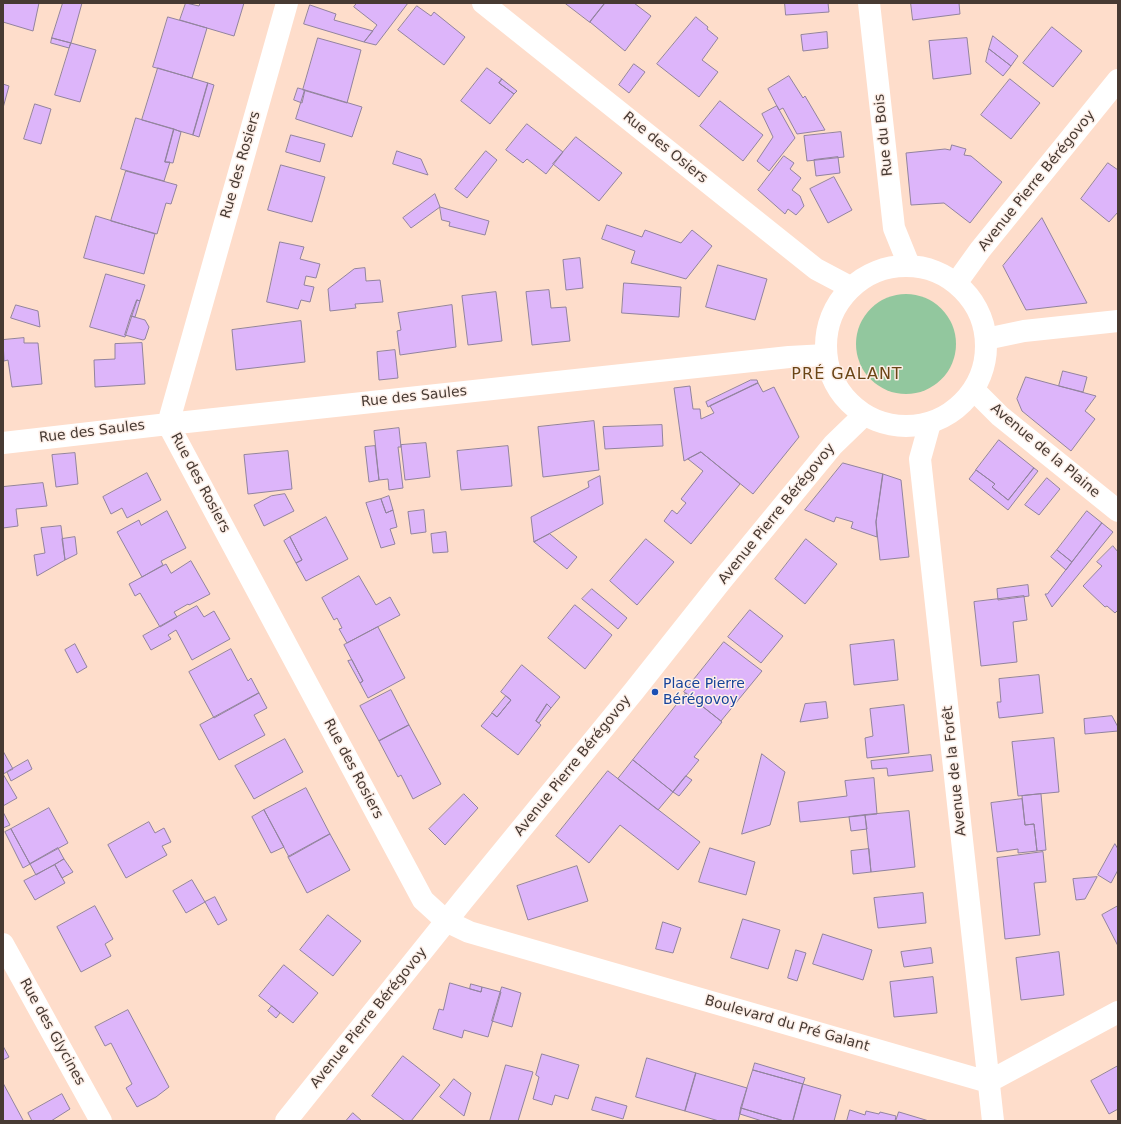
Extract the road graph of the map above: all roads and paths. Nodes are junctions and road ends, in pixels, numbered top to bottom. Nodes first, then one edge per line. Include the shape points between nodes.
1 (287, 3) edge
2 (483, 3) edge
3 (869, 3) edge
4 (1118, 80) edge
5 (909, 265) junction
6 (957, 282) junction
7 (850, 287) junction
8 (1118, 321) edge
9 (986, 339) junction
10 (826, 355) junction
11 (974, 390) junction
12 (864, 415) junction
13 (930, 423) junction
14 (168, 424) junction
15 (3, 443) edge
16 (1118, 511) edge
17 (446, 921) junction
18 (3, 944) edge
19 (1118, 1012) edge
20 (988, 1082) junction
21 (101, 1121) edge
22 (286, 1121) edge
23 (993, 1121) edge

1 - 14 street, Rue des Rosiers
2 - 7 street, Rue des Osiers via 816,269
3 - 5 street, Rue du Bois via 894,228
4 - 6 street, Avenue Pierre Bérégovoy
5 - 6 street via 928,268
5 - 7 street via 887,267 867,274
6 - 9 street via 975,303 983,321
7 - 10 street via 835,307 827,330
8 - 9 street via 1024,331
9 - 11 street via 984,366
10 - 12 street via 832,379 845,399
10 - 14 street, Rue des Saules via 782,357
11 - 13 street via 954,410
11 - 16 street, Avenue de la Plaine via 1000,416
12 - 13 street via 885,424 908,427
12 - 17 street, Avenue Pierre Bérégovoy via 833,445
13 - 20 street, Avenue de la Forêt via 920,459
14 - 15 street, Rue des Saules
14 - 17 street, Rue des Rosiers via 423,900
17 - 20 street, Boulevard du Pré Galant via 469,932
17 - 22 street, Avenue Pierre Bérégovoy
18 - 21 street, Rue des Glycines
19 - 20 street
20 - 23 street, Avenue de la Forêt

